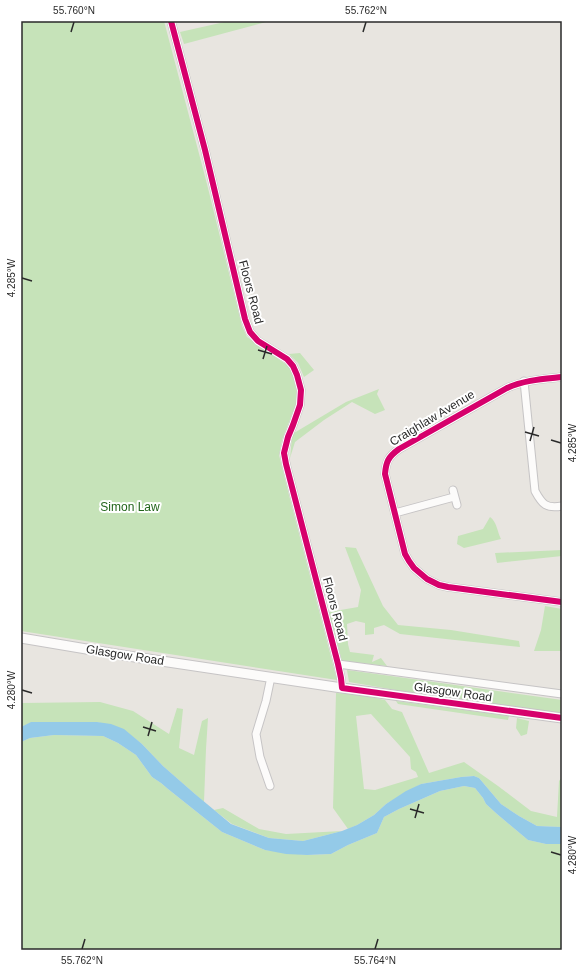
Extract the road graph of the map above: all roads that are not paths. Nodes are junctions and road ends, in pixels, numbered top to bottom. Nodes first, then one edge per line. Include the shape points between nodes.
1 (171, 21) edge
2 (562, 377) edge
3 (524, 381) junction
4 (457, 505) dead end
5 (562, 506) edge
6 (394, 513) junction
7 (562, 602) edge
8 (21, 638) edge
9 (338, 664) junction
10 (271, 677) junction
11 (342, 688) junction
12 (562, 694) edge
13 (562, 718) edge
14 (270, 786) dead end

1 - 9 street, Floors Road via 245,319 250,332 258,341 287,359 293,366 301,390 300,405 284,453
2 - 3 street, Craighlaw Avenue
3 - 5 street via 535,490 546,505
3 - 6 street, Craighlaw Avenue via 507,388 392,454 385,466 384,474
4 - 6 street via 453,493
6 - 7 street, Craighlaw Avenue via 405,554 414,568 438,585
8 - 10 main road, Glasgow Road
9 - 11 street, Floors Road
9 - 12 street, Glasgow Road
10 - 11 main road, Glasgow Road
10 - 14 street via 256,734 260,757
11 - 13 main road, Glasgow Road

